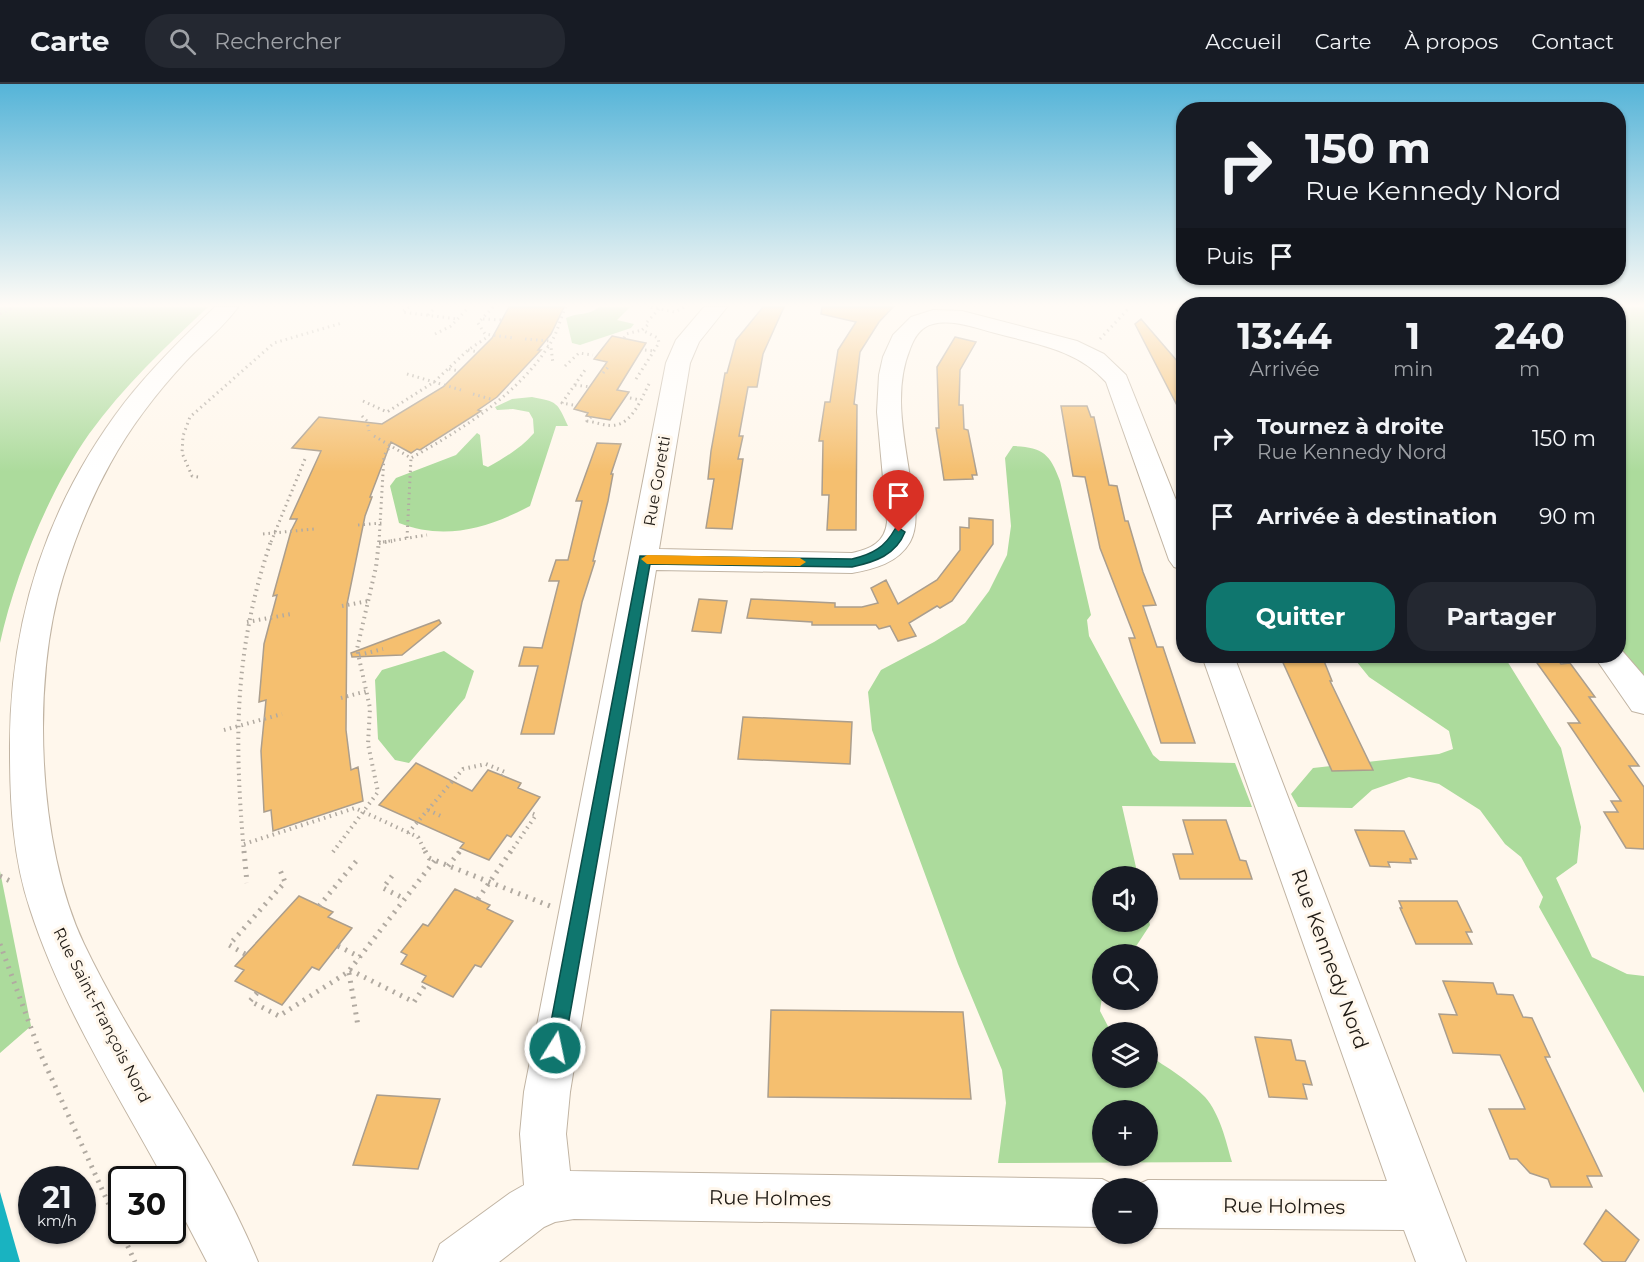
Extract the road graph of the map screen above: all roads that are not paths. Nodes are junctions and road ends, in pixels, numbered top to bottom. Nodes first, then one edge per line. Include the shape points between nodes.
1 (171, 362) edge
2 (678, 362) edge
3 (893, 362) edge
4 (1102, 362) edge
5 (1176, 539) edge
6 (645, 559) junction
7 (1221, 663) edge
8 (1615, 663) edge
9 (1644, 701) edge
10 (549, 1198) junction
11 (1092, 1203) edge
12 (1158, 1204) edge
13 (1421, 1206) junction
14 (233, 1262) edge
15 (458, 1262) edge
16 (1441, 1262) edge

1 - 14 street, Rue Saint-François Nord via 115,435 76,501 51,562 29,655 25,741 35,855 56,928 98,1014
2 - 6 street, Rue Goretti
3 - 6 street via 890,395 901,518 896,542 883,553 852,563
4 - 5 street via 1117,380
6 - 10 street, Rue Goretti via 547,1092 543,1134
7 - 13 street, Rue Kennedy Nord
8 - 9 street
10 - 11 street, Rue Holmes via 574,1195
10 - 15 street, Rue Holmes
12 - 13 street, Rue Holmes
13 - 16 street, Rue Kennedy Nord

